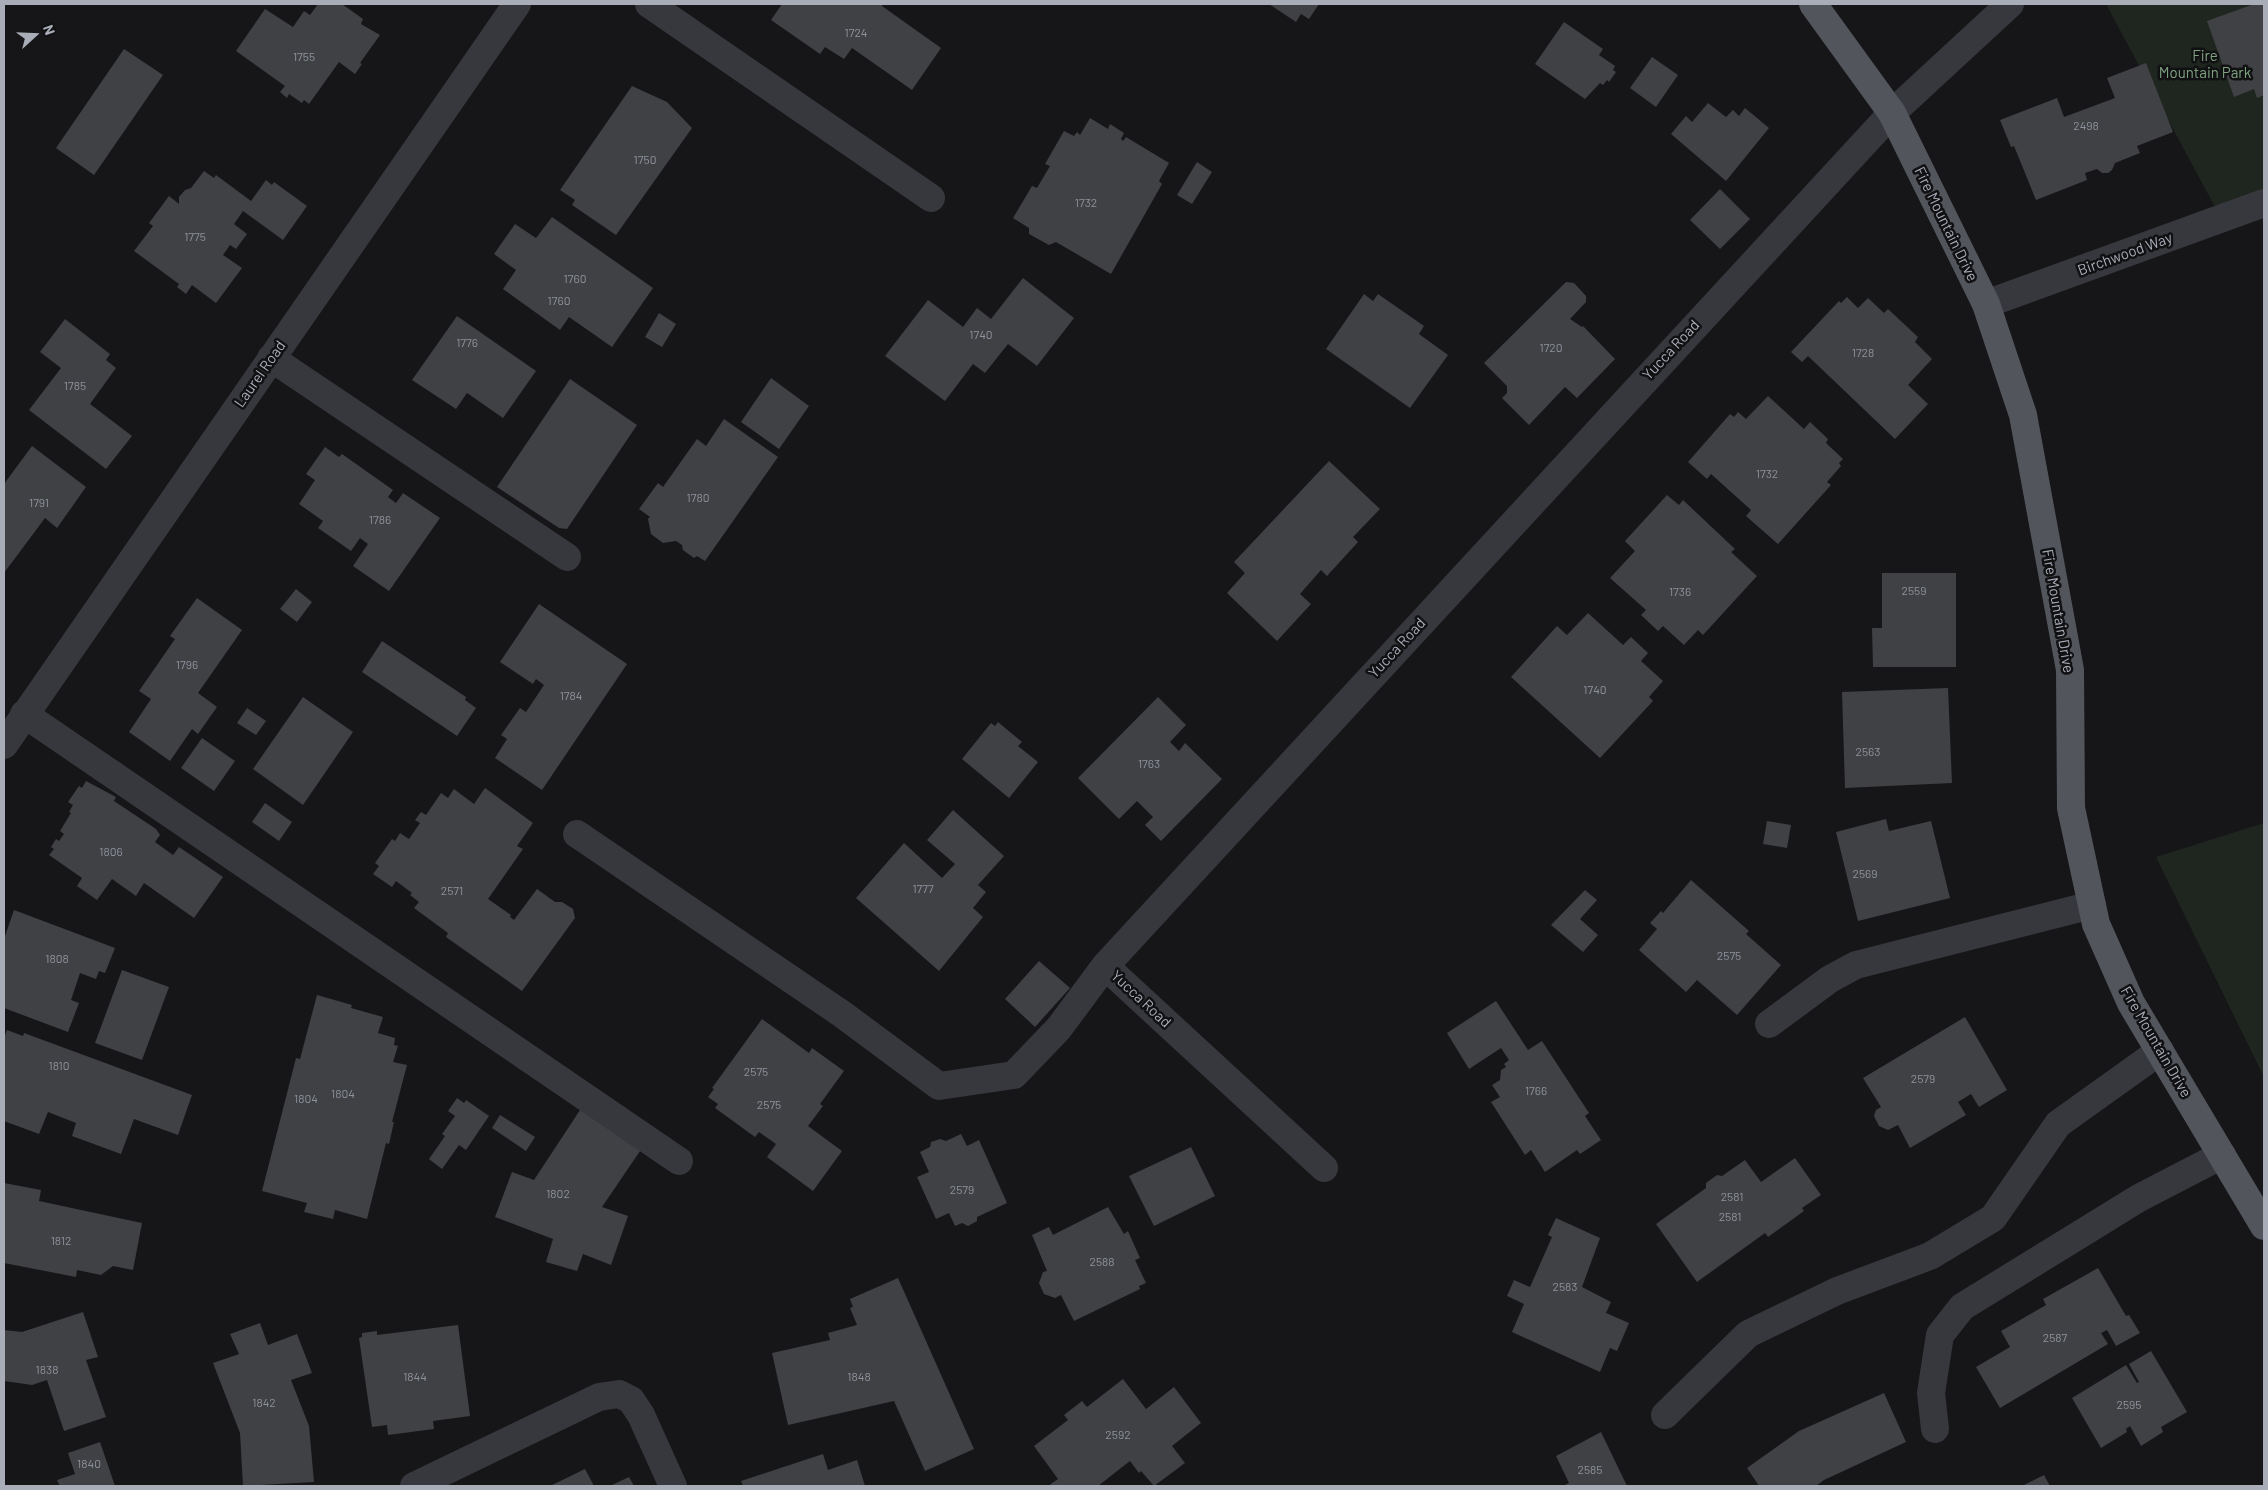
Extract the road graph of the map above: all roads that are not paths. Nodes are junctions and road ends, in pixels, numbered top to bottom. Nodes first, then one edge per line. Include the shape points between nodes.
1 (517, 4) edge
2 (649, 4) edge
3 (1813, 4) edge
4 (2010, 4) edge
5 (1892, 113) junction
6 (931, 198) dead end
7 (2264, 203) edge
8 (1986, 304) junction
9 (272, 358) junction
10 (567, 557) dead end
11 (24, 714) junction
12 (4, 746) edge
13 (577, 834) dead end
14 (2092, 905) junction
15 (1105, 966) junction
16 (1769, 1024) dead end
17 (2160, 1052) junction
18 (2222, 1155) junction
19 (679, 1161) dead end
20 (1324, 1168) dead end
21 (2264, 1226) edge
22 (1665, 1415) dead end
23 (1935, 1430) dead end
24 (414, 1486) edge
25 (673, 1486) edge

1 - 9 street, Laurel Road
2 - 6 street
3 - 5 main road, Fire Mountain Drive
4 - 5 street, Yucca Road
5 - 8 main road, Fire Mountain Drive
5 - 15 street, Yucca Road
7 - 8 street, Birchwood Way
8 - 14 main road, Fire Mountain Drive via 2023,415 2070,670 2071,808
9 - 10 street
9 - 11 street, Laurel Road
11 - 12 street, Laurel Road
11 - 19 street
13 - 15 street via 842,1014 939,1086 1014,1075 1059,1028
14 - 16 street via 1856,965 1830,979
14 - 17 main road, Fire Mountain Drive via 2096,924 2131,1003
15 - 20 street, Yucca Road
17 - 18 main road, Fire Mountain Drive
17 - 22 street via 2058,1124 1994,1218 1930,1256 1838,1291 1748,1334
18 - 21 main road, Fire Mountain Drive
18 - 23 street via 2139,1198 1962,1307 1940,1335 1930,1392
24 - 25 street via 599,1396 619,1394 631,1400 641,1415

